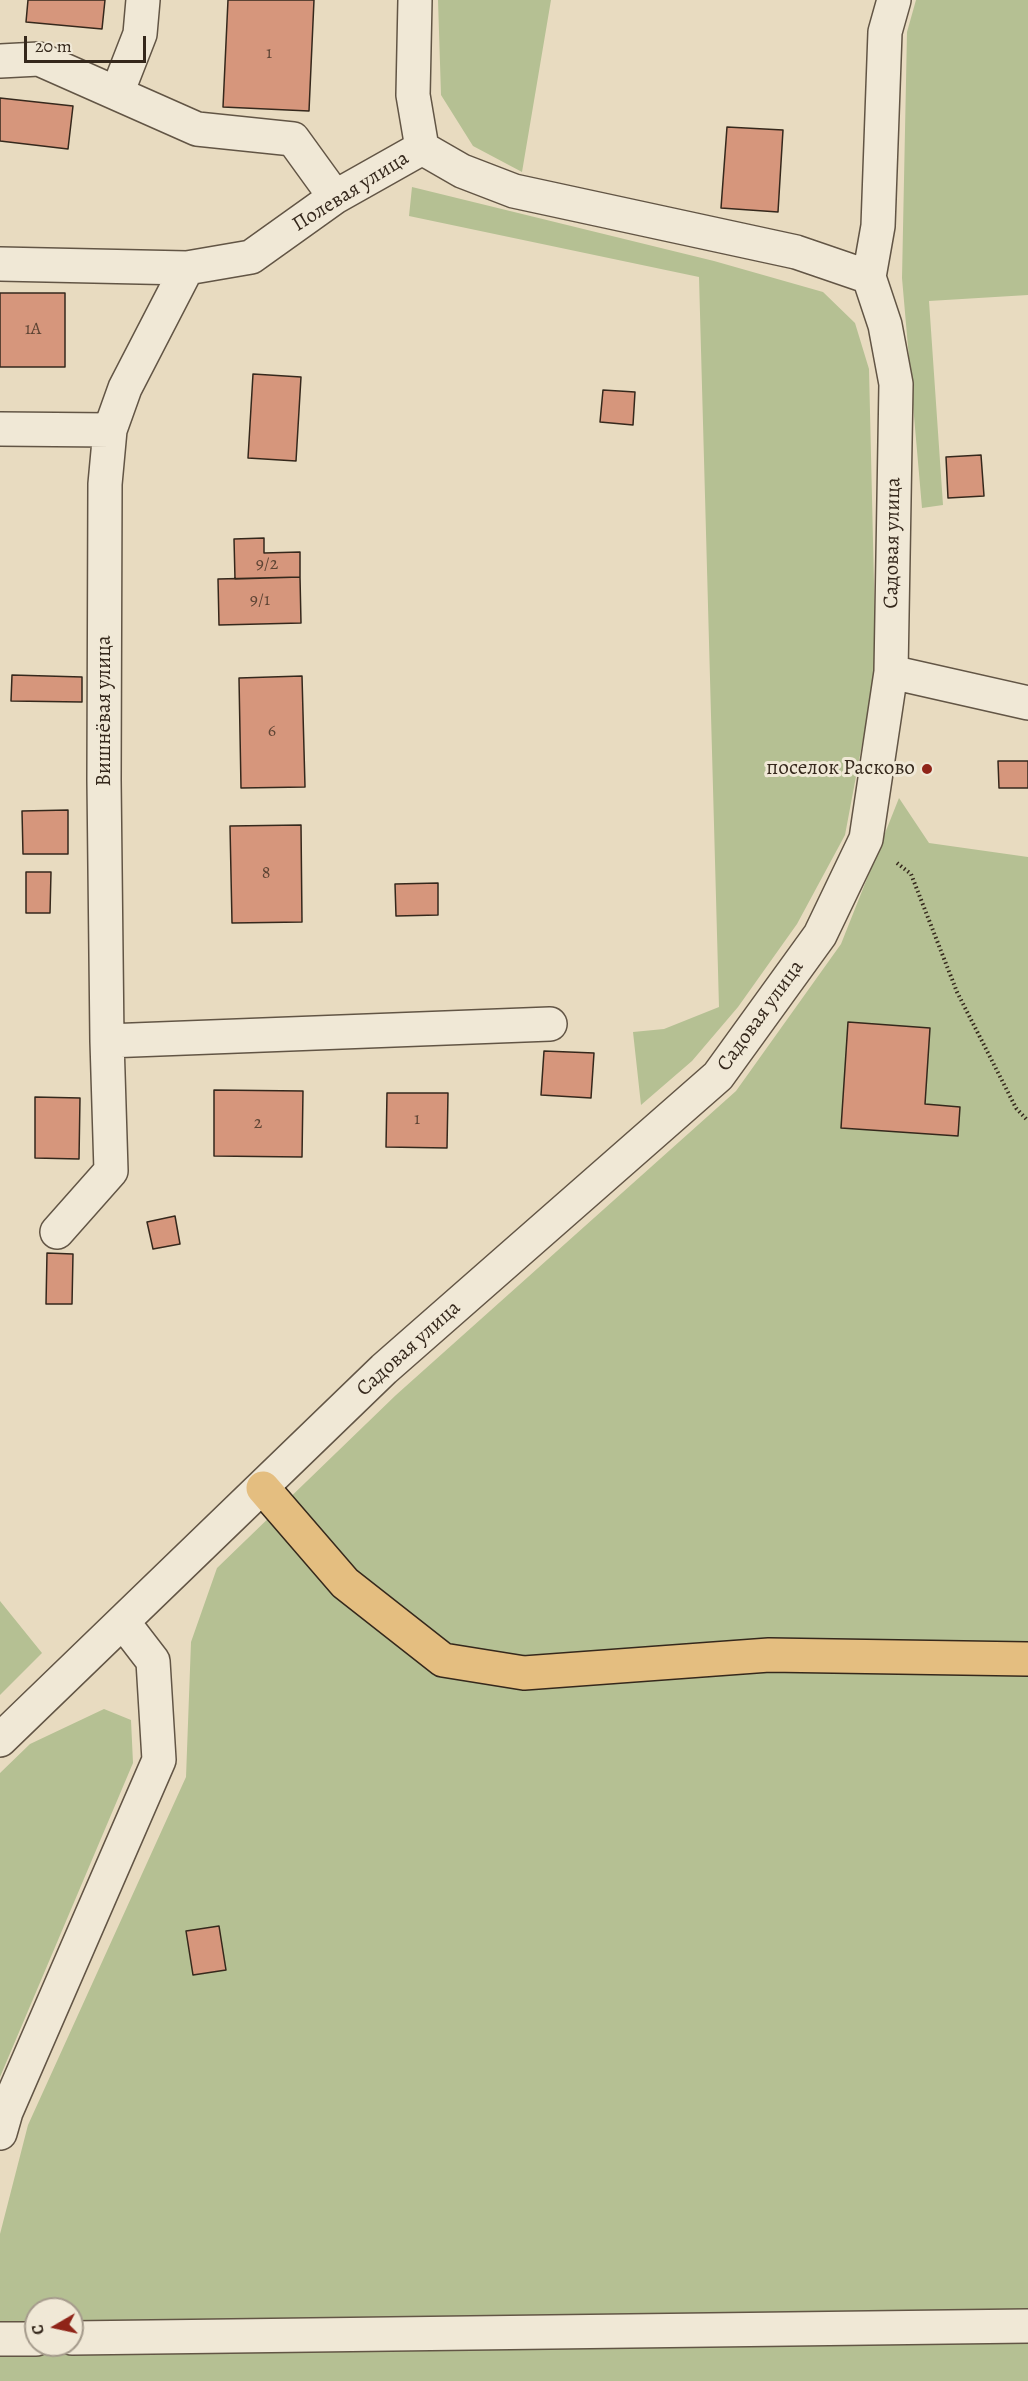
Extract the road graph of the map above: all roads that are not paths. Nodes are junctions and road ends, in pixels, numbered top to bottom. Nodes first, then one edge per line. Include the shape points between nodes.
1 (143, 0) edge
2 (415, 0) edge
3 (894, 0) edge
4 (0, 62) edge
5 (117, 93) junction
6 (423, 148) junction
7 (335, 197) junction
8 (0, 264) edge
9 (188, 268) junction
10 (869, 278) junction
11 (0, 429) edge
12 (110, 430) junction
13 (891, 672) junction
14 (1028, 703) edge
15 (550, 1024) dead end
16 (107, 1041) junction
17 (57, 1232) dead end
18 (263, 1488) junction
19 (123, 1622) junction
20 (1028, 1659) edge
21 (0, 1740) edge
22 (0, 2133) edge
23 (1028, 2326) edge
24 (84, 2338) edge
25 (0, 2339) edge
26 (24, 2339) edge

1 - 5 street via 140,34
2 - 6 street via 413,94
3 - 10 street, Садовая улица via 885,32 878,226
4 - 5 street via 39,59
5 - 7 street via 197,129 293,139
6 - 7 street, Полевая улица
6 - 10 street, Полевая улица via 462,171 514,191 796,252
7 - 9 street, Полевая улица via 251,257
8 - 9 street, Полевая улица
9 - 12 street, Вишнёвая улица via 125,388
10 - 13 street, Садовая улица via 885,325 896,384
11 - 12 street
12 - 16 street, Вишнёвая улица via 105,508
13 - 14 street
13 - 18 street, Садовая улица via 866,839 820,934 718,1076 384,1370
15 - 16 street
16 - 17 street, Вишнёвая улица via 111,1171
18 - 19 street, Садовая улица
18 - 20 main road via 345,1583 442,1659 524,1673 770,1655
19 - 21 street, Садовая улица
19 - 22 street via 153,1661 159,1760
23 - 24 street
25 - 26 street

